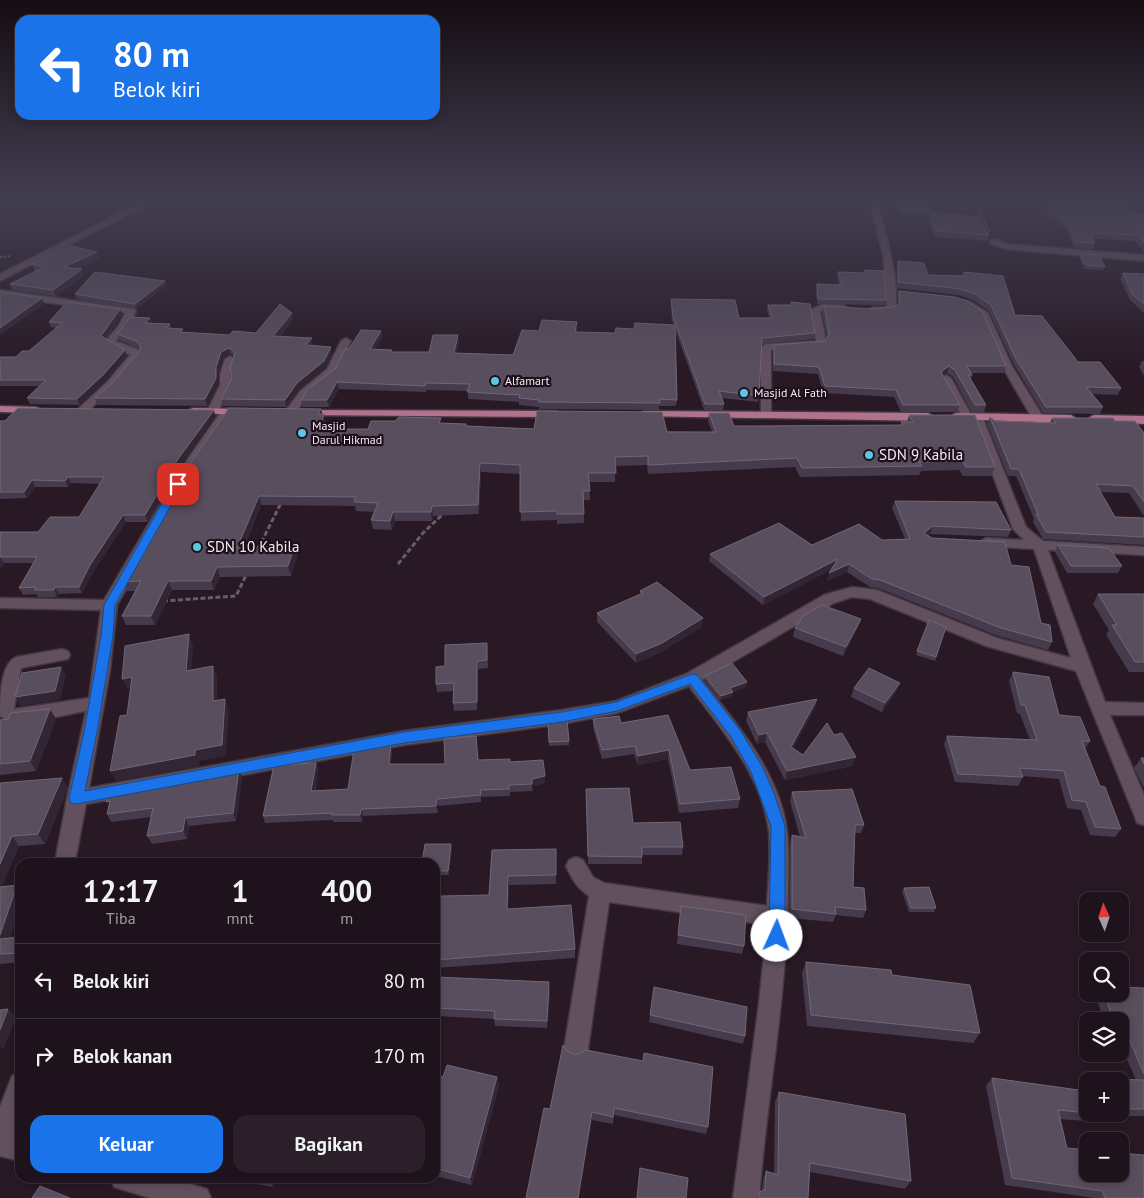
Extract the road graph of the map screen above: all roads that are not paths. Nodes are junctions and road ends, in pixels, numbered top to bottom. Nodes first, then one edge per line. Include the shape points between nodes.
1 (41, 257) edge
2 (888, 257) edge
3 (1131, 257) edge
4 (1144, 258) edge
5 (0, 278) edge
6 (0, 293) edge
7 (955, 299) edge
8 (346, 341) dead end
9 (230, 359) edge
10 (946, 378) edge
11 (0, 409) edge
12 (46, 410) edge
13 (78, 410) joint
14 (101, 411) edge
15 (185, 411) edge
16 (219, 412) junction
17 (263, 412) edge
18 (286, 413) joint
19 (568, 414) edge
20 (635, 414) edge
21 (765, 415) junction
22 (972, 417) junction
23 (1038, 418) junction
24 (1144, 420) edge
25 (973, 541) edge
26 (1040, 546) junction
27 (1144, 551) edge
28 (0, 603) edge
29 (109, 605) junction
30 (62, 655) dead end
31 (1082, 667) junction
32 (692, 678) junction
33 (95, 703) junction
34 (1099, 708) junction
35 (1144, 709) edge
36 (80, 778) junction
37 (61, 779) edge
38 (76, 798) junction
39 (1144, 817) edge
40 (66, 858) edge
41 (576, 866) dead end
42 (600, 892) junction
43 (778, 918) junction
44 (576, 1049) dead end
45 (15, 1099) edge
46 (0, 1143) edge
47 (15, 1148) edge
48 (142, 1183) edge
49 (198, 1198) edge
50 (746, 1198) edge

1 - 5 street
2 - 21 street via 896,293 890,310 823,307 816,310 819,344 766,347
3 - 4 street
6 - 13 street via 130,312 128,320 110,342 133,351 135,356 110,384
7 - 23 street via 985,315 1006,366
8 - 18 street via 332,371 304,393
9 - 16 street via 224,374 226,384
10 - 22 street
11 - 12 main road
13 - 14 main road
15 - 16 main road
16 - 17 main road
16 - 29 street
18 - 19 main road
20 - 21 main road
21 - 22 main road
22 - 23 main road
22 - 26 street via 1020,529
23 - 24 main road
25 - 26 street
26 - 27 street
26 - 31 street
28 - 29 street
29 - 33 street
30 - 33 street via 16,663 11,669 5,711 18,716
31 - 32 street via 992,642 872,594 852,592 810,608
31 - 34 street
32 - 38 street via 617,706 562,717 404,738
32 - 43 street via 735,734 767,793 778,826
33 - 36 street
34 - 35 street
34 - 39 street
36 - 37 street
36 - 38 street
38 - 40 street
41 - 42 street via 586,883
42 - 43 street
42 - 44 street
43 - 50 street via 775,973 749,1155
45 - 46 street
46 - 47 street
48 - 49 street

